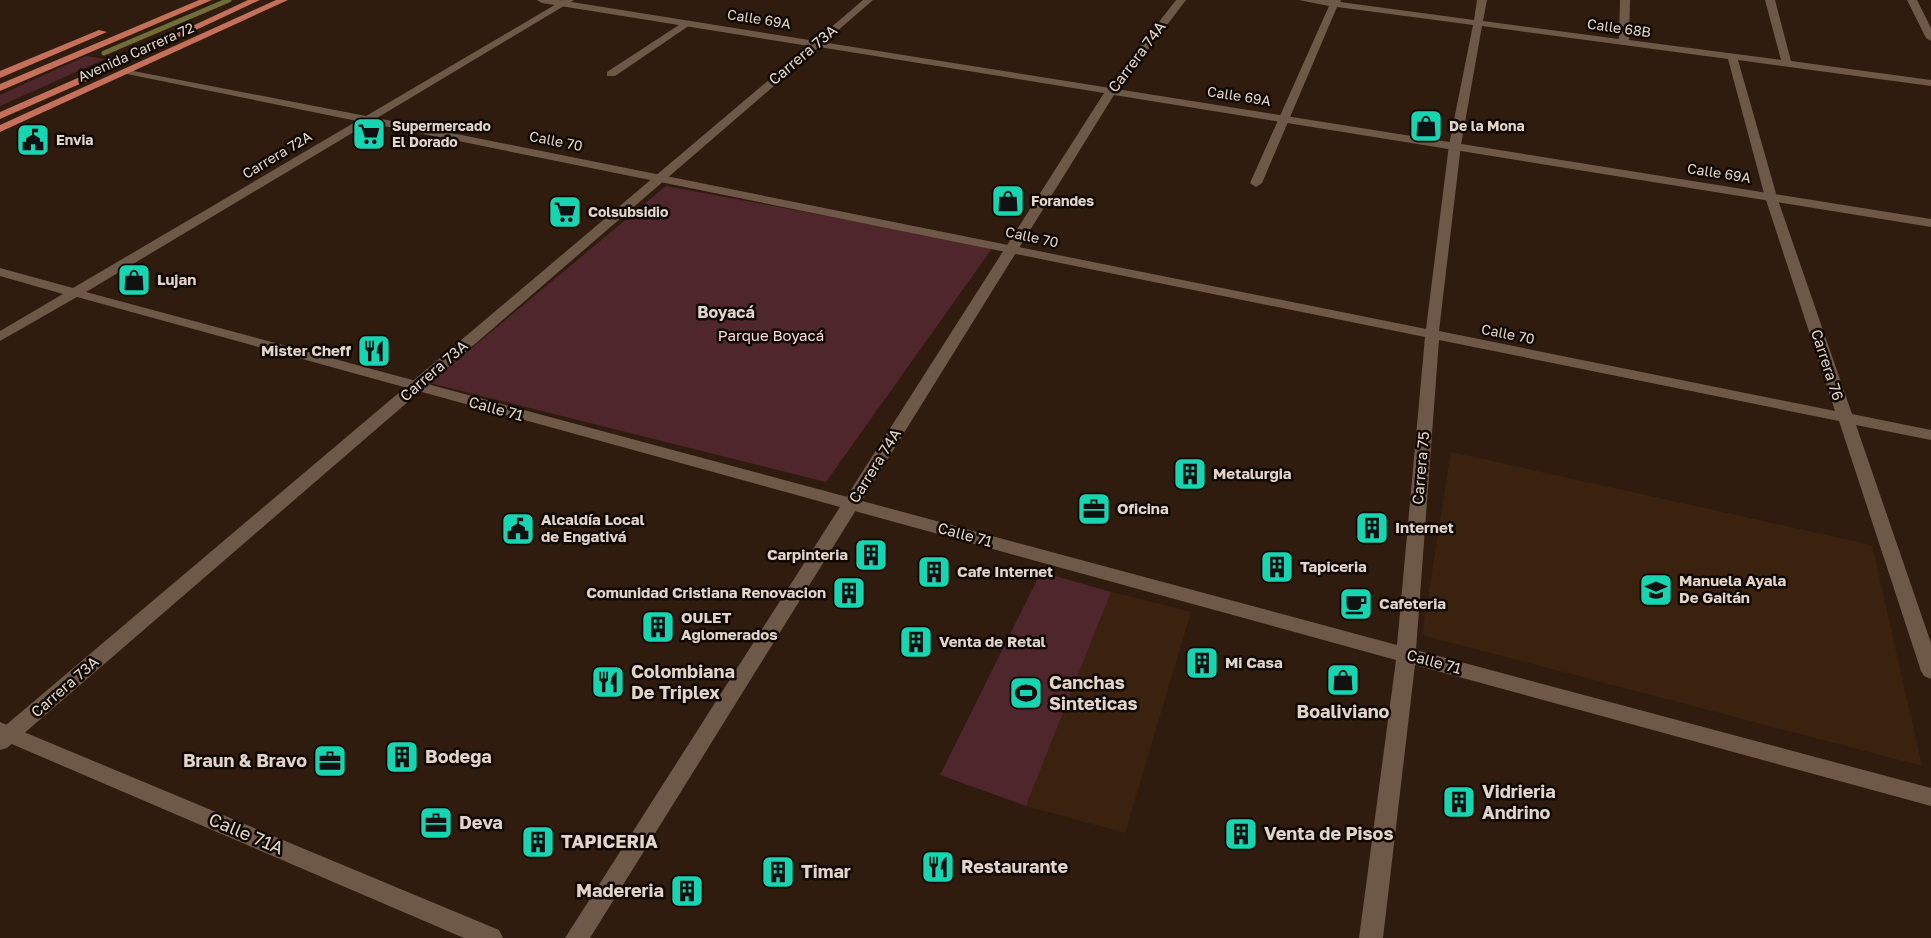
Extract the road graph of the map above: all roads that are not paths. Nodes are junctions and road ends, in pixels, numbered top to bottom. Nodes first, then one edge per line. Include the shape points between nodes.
1 (181, 0) edge
2 (188, 0) edge
3 (207, 0) edge
4 (257, 0) edge
5 (283, 0) edge
6 (542, 0) edge
7 (868, 0) edge
8 (1181, 0) edge
9 (1304, 0) edge
10 (1482, 0) edge
11 (1625, 0) edge
12 (1770, 0) edge
13 (1912, 0) edge
14 (566, 2) edge
15 (1336, 2) edge
16 (173, 14) junction
17 (138, 17) dead end
18 (233, 23) junction
19 (688, 23) junction
20 (1477, 23) junction
21 (117, 26) dead end
22 (1931, 38) edge
23 (170, 39) dead end
24 (1624, 42) junction
25 (817, 44) junction
26 (1732, 57) junction
27 (1787, 64) junction
28 (127, 71) junction
29 (96, 73) dead end
30 (611, 74) dead end
31 (0, 75) edge
32 (1931, 83) edge
33 (0, 88) edge
34 (1111, 91) junction
35 (0, 116) edge
36 (1284, 118) junction
37 (367, 119) junction
38 (0, 129) edge
39 (1455, 145) junction
40 (661, 177) junction
41 (1256, 183) dead end
42 (1771, 197) junction
43 (1931, 223) edge
44 (1012, 248) junction
45 (0, 272) edge
46 (74, 293) junction
47 (1432, 334) junction
48 (0, 337) edge
49 (416, 387) junction
50 (1844, 416) junction
51 (1931, 435) edge
52 (850, 504) junction
53 (1406, 655) junction
54 (1931, 671) edge
55 (3, 735) edge
56 (1931, 797) edge
57 (491, 938) edge
58 (577, 938) edge
59 (1371, 938) edge

1 - 17 highway, Avenida Carrera 72
2 - 16 highway
3 - 16 highway, Avenida Carrera 72
4 - 18 highway
4 - 23 highway, Avenida Carrera 72
5 - 18 highway, Avenida Carrera 72
6 - 14 street, Calle 69A
7 - 25 street, Carrera 73A
8 - 34 street, Carrera 74A
9 - 15 street, Calle 68B
10 - 20 street, Carrera 75
11 - 24 street
12 - 27 street
13 - 22 street
14 - 19 street, Calle 69A
14 - 37 street, Carrera 72A
15 - 20 street, Calle 68B
15 - 36 street
16 - 33 highway, Avenida Carrera 72
18 - 28 highway, Avenida Carrera 72
19 - 25 street, Calle 69A
19 - 30 street
20 - 24 street, Calle 68B
20 - 39 street, Carrera 75
21 - 31 highway
24 - 26 street, Calle 68B
25 - 34 street, Calle 69A
25 - 40 street, Carrera 73A
26 - 27 street, Calle 68B
26 - 42 street, Carrera 76
27 - 32 street, Calle 68B
28 - 37 street, Calle 70
28 - 38 highway, Avenida Carrera 72
29 - 35 highway, Avenida Carrera 72
34 - 36 street, Calle 69A
34 - 44 street, Carrera 74A
36 - 39 street, Calle 69A
36 - 41 street
37 - 40 street, Calle 70
37 - 46 street, Carrera 72A
39 - 42 street, Calle 69A
39 - 47 street, Carrera 75
40 - 44 street, Calle 70
40 - 49 street, Carrera 73A
42 - 43 street, Calle 69A
42 - 50 street, Carrera 76
44 - 47 street, Calle 70
44 - 52 street, Carrera 74A
45 - 46 street, Calle 71
46 - 48 street, Carrera 72A
46 - 49 street, Calle 71
47 - 50 street, Calle 70
47 - 53 street, Carrera 75
49 - 52 street, Calle 71
49 - 55 street, Carrera 73A
50 - 51 street, Calle 70
50 - 54 street, Carrera 76
52 - 53 street, Calle 71
52 - 58 street, Carrera 74A
53 - 56 street, Calle 71
53 - 59 street, Carrera 75
55 - 57 street, Calle 71A

